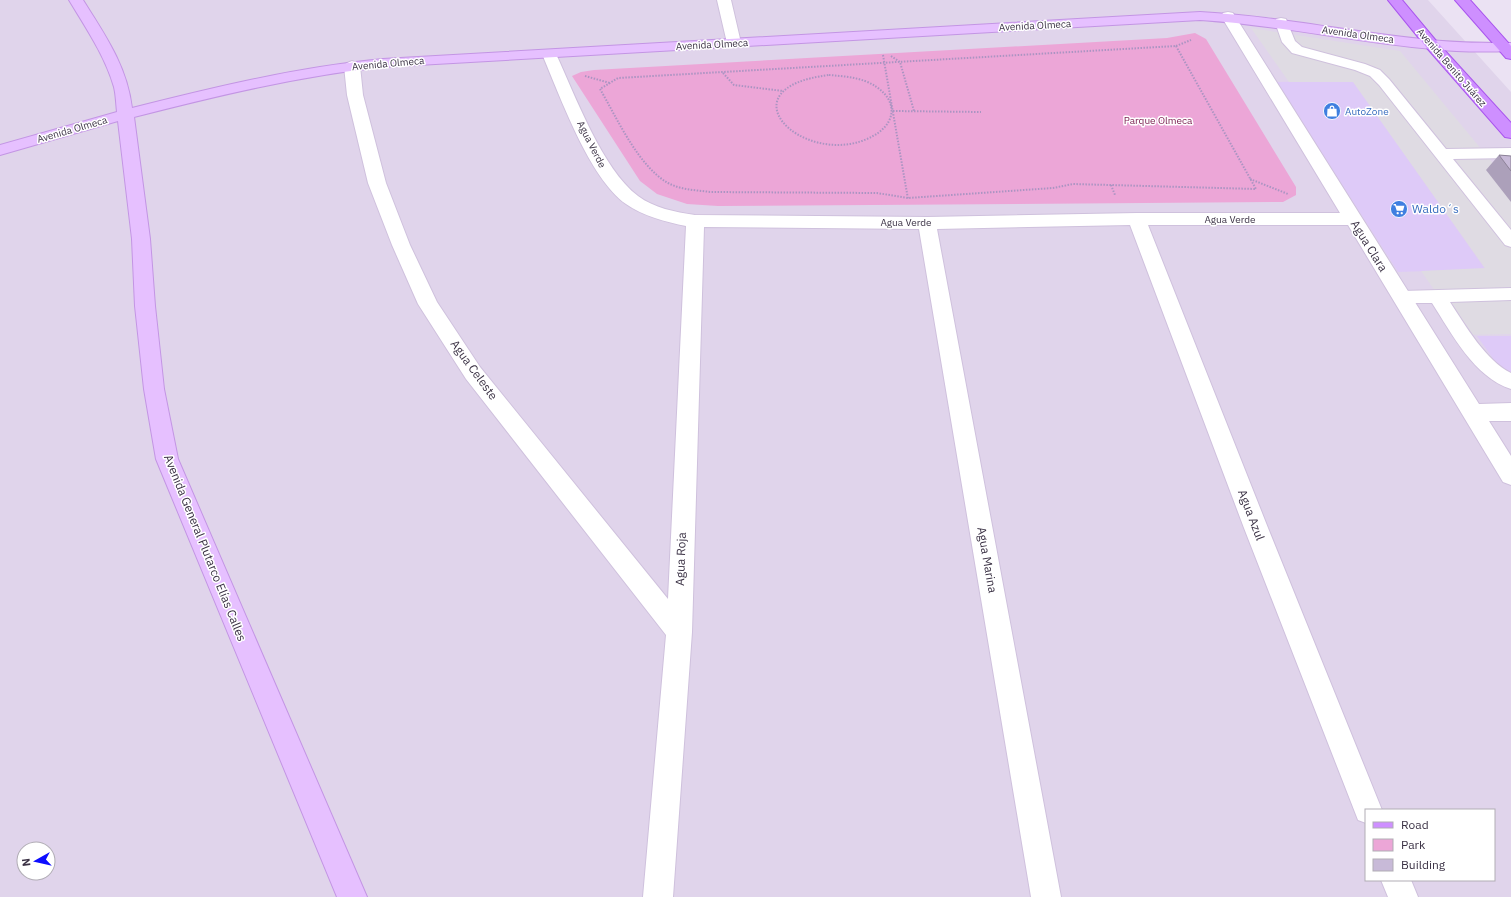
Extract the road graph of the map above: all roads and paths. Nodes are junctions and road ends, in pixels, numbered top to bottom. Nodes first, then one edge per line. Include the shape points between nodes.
1 (76, 0) edge
2 (724, 0) edge
3 (1395, 0) edge
4 (1462, 0) edge
5 (1228, 16) junction
6 (1281, 22) junction
7 (734, 43) junction
8 (1432, 45) junction
9 (881, 49) dead end
10 (1509, 50) edge
11 (888, 53) dead end
12 (549, 54) junction
13 (900, 62) junction
14 (885, 63) junction
15 (352, 66) junction
16 (723, 72) junction
17 (584, 75) dead end
18 (610, 83) junction
19 (783, 91) junction
20 (893, 111) junction
21 (914, 112) junction
22 (981, 112) dead end
23 (126, 113) junction
24 (1511, 133) edge
25 (0, 150) edge
26 (1511, 153) edge
27 (1441, 154) junction
28 (1250, 179) junction
29 (1293, 196) dead end
30 (908, 198) junction
31 (909, 204) dead end
32 (1137, 219) junction
33 (1353, 219) junction
34 (695, 221) junction
35 (927, 223) junction
36 (1511, 241) edge
37 (1511, 294) edge
38 (1437, 296) junction
39 (1402, 297) junction
40 (1511, 382) edge
41 (1511, 412) edge
42 (1472, 413) junction
43 (1511, 475) edge
44 (679, 632) junction
45 (1368, 809) edge
46 (1396, 881) edge
47 (352, 897) edge
48 (658, 897) edge
49 (1046, 897) edge
50 (1403, 897) edge

1 - 23 street, Avenida General Plutarco Elías Calles via 107,49 117,71
2 - 7 street
3 - 8 main road, Avenida Benito Juárez
4 - 10 main road
5 - 6 street, Avenida Olmeca
5 - 7 street, Avenida Olmeca via 1167,17
5 - 33 street, Agua Clara
6 - 8 street, Avenida Olmeca
6 - 27 lane via 1289,42 1297,50 1360,66 1375,73
7 - 12 street, Avenida Olmeca
8 - 10 street, Avenida Olmeca
8 - 24 main road, Avenida Benito Juárez
9 - 14 path
11 - 13 path
12 - 15 street, Avenida Olmeca via 434,59
12 - 34 street, Agua Verde via 600,162 614,184 630,199 652,210
13 - 14 path
13 - 21 path
13 - 28 path via 1176,46
14 - 16 path
14 - 20 path
15 - 23 street, Avenida Olmeca via 298,74
15 - 44 street, Agua Celeste via 355,95 378,183 401,244 428,304 473,373
16 - 18 path via 618,78
16 - 19 path via 734,85
17 - 18 path
18 - 30 path via 600,89 643,160 654,174 667,183 710,192 877,193
19 - 19 path via 777,101 776,112 782,124 808,140 827,144 846,144 879,133 889,123 892,112 889,100 879,90 848,76 811,77
20 - 21 path
20 - 30 path
21 - 22 path
23 - 25 street, Avenida Olmeca
23 - 47 street, Avenida General Plutarco Elías Calles via 141,239 154,388 167,459
26 - 27 lane
27 - 36 lane
28 - 29 path
28 - 30 path via 1256,189 1073,184 1053,188
30 - 31 path
32 - 33 street, Agua Verde
32 - 35 street, Agua Verde
32 - 45 street, Agua Azul via 1258,535
33 - 39 street, Agua Clara
34 - 35 street, Agua Verde
34 - 44 street, Agua Roja
35 - 49 street, Agua Marina
37 - 38 lane
38 - 39 lane
38 - 40 lane via 1475,352 1490,368
39 - 42 street, Agua Clara
41 - 42 street
42 - 43 street, Agua Clara
44 - 48 street, Agua Roja
46 - 50 street

